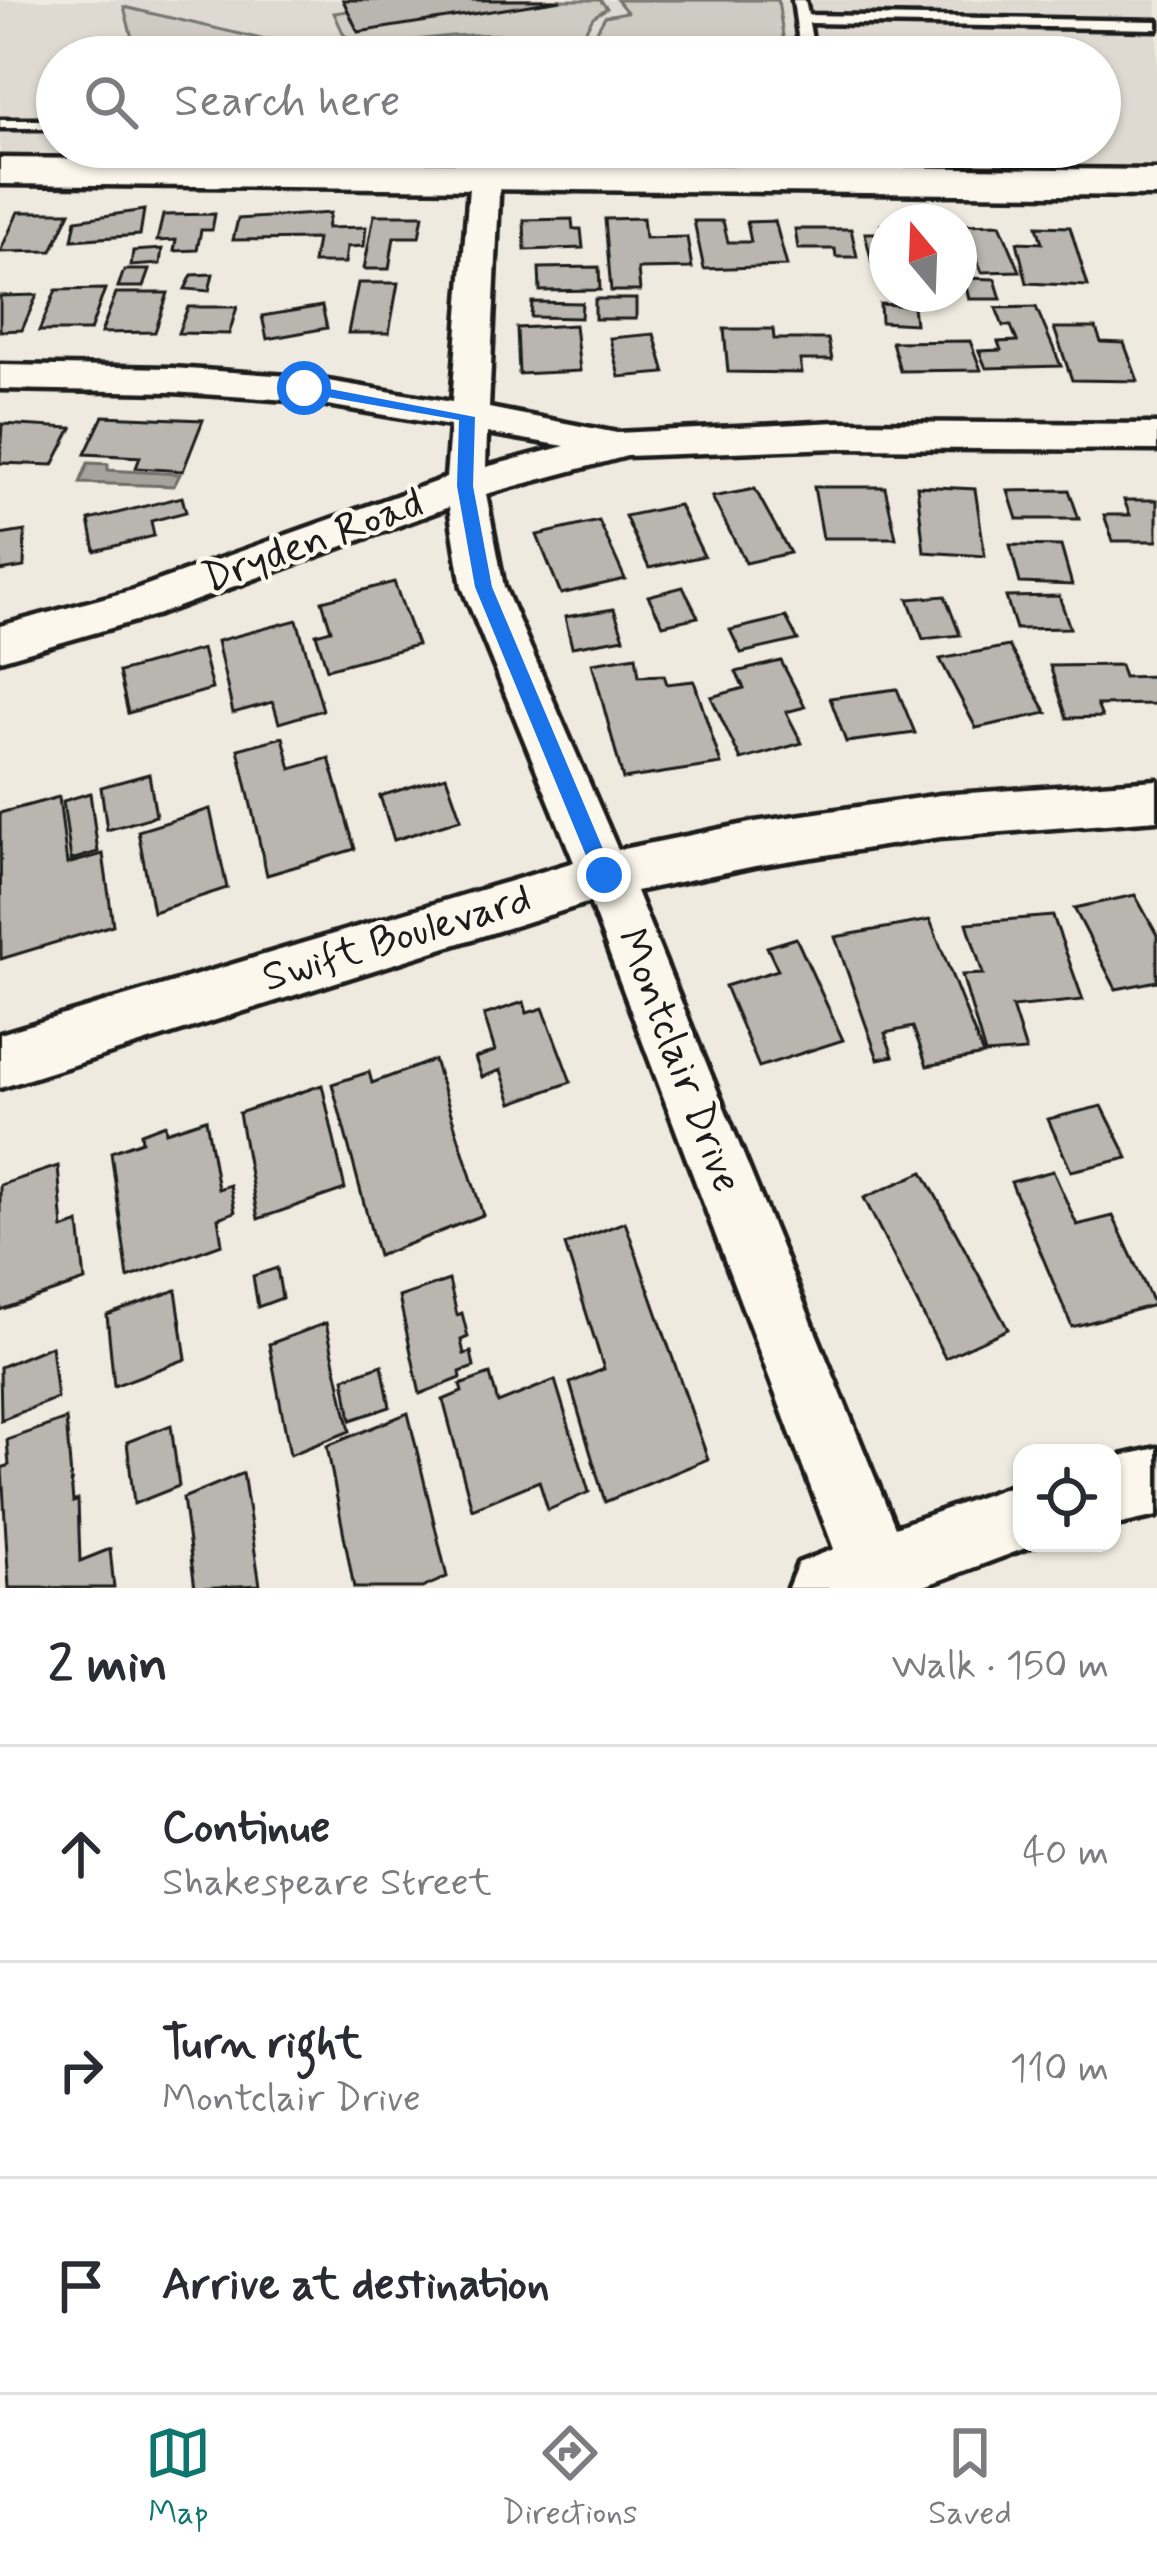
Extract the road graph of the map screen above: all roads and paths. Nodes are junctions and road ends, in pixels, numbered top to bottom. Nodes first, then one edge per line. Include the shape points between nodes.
1 (799, 0) edge
2 (802, 19) junction
3 (1157, 25) edge
4 (805, 36) edge
5 (0, 124) edge
6 (36, 124) edge
7 (36, 168) edge
8 (329, 168) edge
9 (0, 171) edge
10 (485, 175) junction
11 (1157, 183) edge
12 (0, 377) edge
13 (467, 417) junction
14 (1157, 437) edge
15 (627, 443) junction
16 (465, 486) junction
17 (0, 643) edge
18 (1157, 800) edge
19 (604, 875) junction
20 (0, 1061) edge
21 (1157, 1482) edge
22 (1121, 1490) edge
23 (1013, 1520) edge
24 (861, 1580) edge

1 - 2 lane
2 - 3 lane
2 - 4 lane
5 - 6 lane
7 - 9 main road
8 - 10 main road
10 - 11 main road
10 - 13 street, Montclair Drive
12 - 13 street, Dryden Road via 304,388
13 - 15 street, Dryden Road
13 - 16 street, Montclair Drive
14 - 15 street, Dryden Road
15 - 16 street, Dryden Road
16 - 17 street, Dryden Road via 141,604
16 - 19 street, Montclair Drive via 483,587
18 - 19 street, Swift Boulevard via 940,816
19 - 20 street, Swift Boulevard
19 - 24 street, Montclair Drive
21 - 22 street
23 - 24 street

